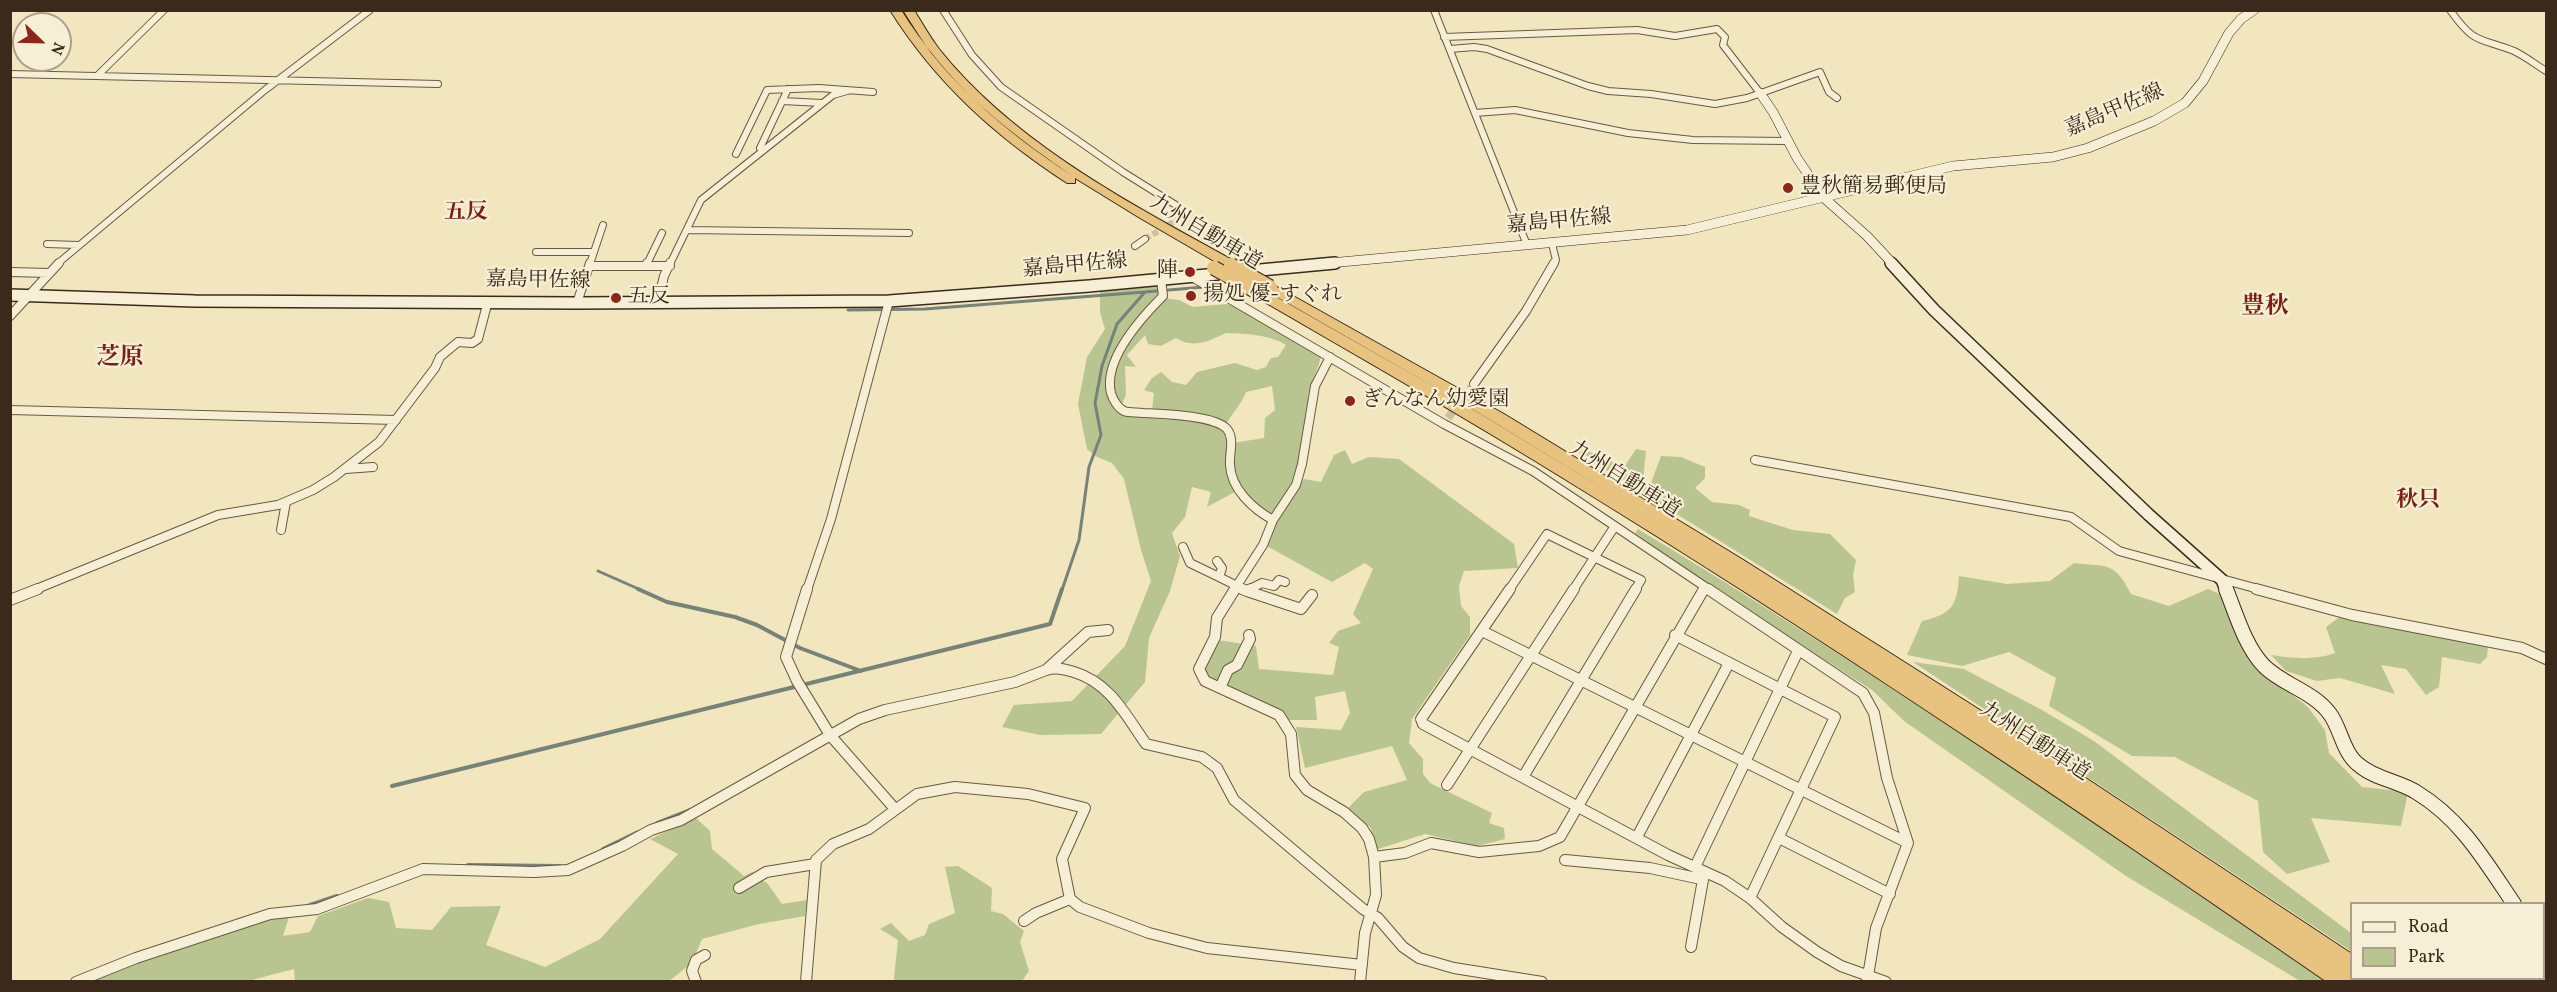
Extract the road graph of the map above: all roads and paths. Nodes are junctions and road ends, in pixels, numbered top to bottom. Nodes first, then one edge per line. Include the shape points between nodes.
1 (164, 10) edge
2 (370, 10) edge
3 (895, 10) edge
4 (908, 10) edge
5 (943, 10) edge
6 (1434, 10) edge
7 (2254, 10) edge
8 (2450, 10) edge
9 (1444, 37) junction
10 (1450, 49) junction
11 (2547, 71) edge
12 (10, 74) edge
13 (97, 76) junction
14 (276, 82) junction
15 (438, 84) dead end
16 (788, 89) junction
17 (847, 91) junction
18 (873, 92) dead end
19 (1760, 93) junction
20 (1836, 98) dead end
21 (782, 101) junction
22 (823, 103) junction
23 (1475, 113) junction
24 (1787, 141) junction
25 (759, 151) junction
26 (736, 154) dead end
27 (1824, 198) junction
28 (1187, 212) dead end
29 (603, 225) dead end
30 (687, 230) junction
31 (662, 233) dead end
32 (909, 233) dead end
33 (1145, 239) tunnel mouth
34 (47, 244) dead end
35 (1552, 244) junction
36 (78, 245) junction
37 (1527, 245) junction
38 (1135, 246) dead end
39 (536, 252) dead end
40 (594, 252) junction
41 (590, 266) junction
42 (646, 266) junction
43 (670, 266) junction
44 (11, 272) edge
45 (49, 273) junction
46 (1192, 277) junction
47 (1161, 281) junction
48 (1264, 290) junction
49 (10, 295) edge
50 (26, 296) junction
51 (488, 301) junction
52 (658, 302) junction
53 (578, 303) junction
54 (887, 307) junction
55 (10, 316) edge
56 (1330, 357) junction
57 (1474, 384) tunnel mouth
58 (10, 411) edge
59 (396, 420) junction
60 (1755, 460) dead end
61 (373, 467) dead end
62 (344, 470) junction
63 (286, 502) junction
64 (1273, 520) junction
65 (1615, 526) junction
66 (281, 530) dead end
67 (1184, 547) dead end
68 (1594, 557) junction
69 (1216, 561) dead end
70 (1219, 577) junction
71 (2222, 580) junction
72 (1285, 582) dead end
73 (1236, 587) junction
74 (1704, 588) junction
75 (1247, 591) junction
76 (1312, 595) dead end
77 (10, 600) edge
78 (1108, 630) dead end
79 (1482, 631) junction
80 (1249, 635) dead end
81 (1675, 635) junction
82 (1798, 651) junction
83 (1530, 655) junction
84 (2547, 659) edge
85 (1729, 663) junction
86 (1046, 670) junction
87 (1581, 681) junction
88 (1220, 688) junction
89 (1780, 688) junction
90 (1634, 708) junction
91 (830, 735) junction
92 (1688, 735) junction
93 (1470, 750) junction
94 (1744, 763) junction
95 (1523, 777) junction
96 (1447, 785) dead end
97 (1800, 791) junction
98 (1579, 807) junction
99 (895, 809) junction
100 (1637, 837) junction
101 (1779, 838) junction
102 (1908, 843) junction
103 (1374, 857) junction
104 (1565, 860) dead end
105 (815, 864) junction
106 (1700, 873) junction
107 (739, 888) dead end
108 (1890, 894) junction
109 (1750, 898) junction
110 (1070, 899) junction
111 (2513, 902) edge
112 (1372, 914) junction
113 (1024, 921) dead end
114 (1691, 947) dead end
115 (705, 955) dead end
116 (1362, 965) junction
117 (2350, 965) edge
118 (1867, 978) edge
119 (76, 981) edge
120 (696, 981) edge
121 (806, 981) edge
122 (1360, 981) edge
123 (1542, 981) edge
124 (1886, 981) edge
125 (2344, 981) edge

1 - 13 street
2 - 14 street
3 - 48 highway, 九州自動車道, bridge via 917,45 943,75 1003,133 1047,166 1214,268
4 - 48 highway, 九州自動車道, bridge via 957,75 1040,148 1104,191 1231,265
5 - 28 street via 972,55 1001,87
6 - 9 street
7 - 27 main road, 嘉島甲佐線 via 2229,33 2203,81 2185,103 2124,134 2053,157 1953,166
8 - 11 street via 2477,40 2516,52
9 - 10 street
9 - 19 street via 1637,30 1675,36 1717,29 1725,37 1723,45
10 - 19 street via 1487,49 1608,91 1715,104
10 - 23 street
12 - 13 street
13 - 14 street
14 - 15 street
14 - 36 street
16 - 17 street
16 - 21 street
16 - 26 street via 767,90
17 - 18 street
17 - 22 street via 832,95
19 - 20 street via 1816,72
19 - 24 main road
21 - 22 street
21 - 25 street
22 - 25 street
23 - 24 street via 1515,110 1628,133 1692,140
23 - 37 street
24 - 27 main road
25 - 30 street via 701,200
27 - 35 main road, 嘉島甲佐線 via 1687,230
27 - 71 main road via 1867,236 1934,310
29 - 40 street
30 - 32 street
30 - 43 street
31 - 42 street
33 - 38 street
34 - 36 street
35 - 37 main road, 嘉島甲佐線
35 - 57 street via 1556,260 1526,311
36 - 45 street
37 - 46 main road, 嘉島甲佐線
39 - 40 street
40 - 41 street
41 - 42 street
41 - 53 street
42 - 43 street
43 - 52 street
44 - 45 street
45 - 50 street
46 - 47 main road, 嘉島甲佐線
46 - 56 street
47 - 54 main road, 嘉島甲佐線
47 - 64 street via 1163,296 1118,352 1109,393 1124,411 1222,425 1230,432 1233,443 1229,468 1236,485 1247,500
48 - 117 highway, 九州自動車道 via 1530,437 1776,589 1955,702
48 - 125 highway, 九州自動車道 via 1722,569 2101,815
49 - 50 main road, 嘉島甲佐線
50 - 51 main road, 嘉島甲佐線 via 195,301
50 - 55 street
51 - 53 main road, 嘉島甲佐線
51 - 59 street via 478,339 472,343 458,342 440,357
52 - 53 main road, 嘉島甲佐線
52 - 54 main road, 嘉島甲佐線
54 - 91 street via 831,519 786,657
56 - 64 street via 1315,386 1296,484
56 - 65 street via 1533,471
58 - 59 street
59 - 62 street via 379,442
60 - 71 street via 2071,517 2118,551
61 - 62 street
62 - 63 street
63 - 66 street
63 - 77 street via 218,515
64 - 73 street via 1263,545
65 - 68 street
65 - 74 street
67 - 70 street via 1190,563
68 - 79 street via 1547,534
68 - 83 street
68 - 87 street via 1641,580
69 - 70 street via 1222,568
70 - 73 street
71 - 84 street via 2352,615 2522,648
71 - 111 main road via 2250,647 2265,667 2319,701 2358,765 2414,790 2444,810 2466,833
72 - 75 street via 1279,580 1274,586 1262,583
73 - 75 street
73 - 88 street via 1216,618 1216,634 1199,669 1205,681
74 - 81 street
74 - 82 street
75 - 76 street via 1301,609
78 - 86 street via 1088,632
79 - 83 street
79 - 93 street via 1421,719 1423,724
80 - 88 street via 1237,665 1228,670
81 - 85 street
81 - 90 street
82 - 89 street
82 - 102 street via 1854,685 1871,706 1887,778
83 - 87 street
83 - 93 street
85 - 89 street
85 - 92 street
86 - 91 street via 1015,682 885,710
86 - 112 street via 1064,669 1091,677 1112,694 1146,744 1202,757 1217,768 1234,800
87 - 90 street
87 - 95 street
88 - 103 street via 1279,716 1291,734 1295,775 1306,790 1344,812 1362,828
89 - 94 street
89 - 97 street via 1834,717
90 - 92 street
90 - 98 street
91 - 99 street
91 - 119 street via 681,820 568,870 423,868 317,909 270,914
92 - 94 street
92 - 100 street
93 - 95 street
93 - 96 street
94 - 97 street
94 - 106 street
95 - 98 street
97 - 101 street
97 - 102 street
98 - 100 street
98 - 103 street via 1560,837 1539,846 1479,852 1431,843 1405,853
99 - 105 street via 869,829 833,844
99 - 110 street via 918,794 955,787 1028,794 1085,808 1062,859
100 - 106 street
101 - 108 street
101 - 109 street
102 - 108 street
103 - 112 street via 1376,895
104 - 106 street
105 - 107 street via 766,872
105 - 121 street
106 - 109 street via 1725,881
106 - 114 street
108 - 118 street via 1876,928
109 - 118 street via 1817,952
110 - 113 street
110 - 116 street via 1080,908 1149,933 1206,948
112 - 116 street via 1365,933
112 - 123 street via 1403,947 1429,962
115 - 120 street via 696,960 692,971
116 - 122 street
118 - 124 street

